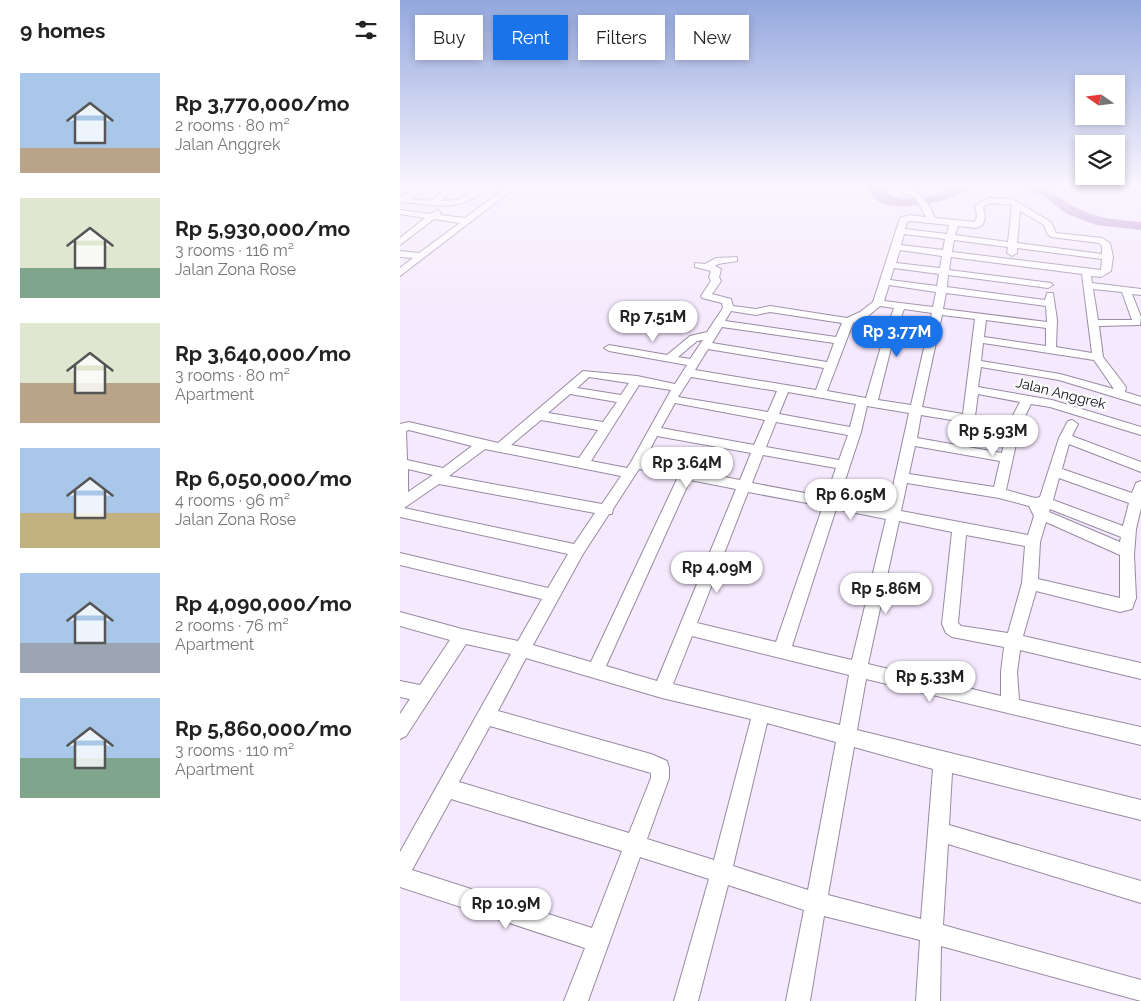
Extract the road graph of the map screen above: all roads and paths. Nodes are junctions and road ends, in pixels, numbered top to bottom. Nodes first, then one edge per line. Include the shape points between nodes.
1 (901, 231) edge
2 (413, 232) edge
3 (453, 232) edge
4 (906, 232) edge
5 (944, 232) edge
6 (962, 232) edge
7 (1013, 232) edge
8 (1051, 232) edge
9 (951, 238) junction
10 (400, 242) edge
11 (1012, 245) junction
12 (896, 247) junction
13 (400, 254) edge
14 (421, 256) junction
15 (1108, 257) junction
16 (734, 259) dead end
17 (1012, 262) junction
18 (891, 265) junction
19 (1047, 267) junction
20 (946, 271) junction
21 (1086, 272) junction
22 (400, 273) edge
23 (884, 282) junction
24 (1048, 285) junction
25 (1088, 285) junction
26 (942, 290) junction
27 (1126, 290) junction
28 (1141, 292) edge
29 (878, 303) junction
30 (1051, 304) junction
31 (900, 306) junction
32 (728, 308) junction
33 (938, 310) junction
34 (786, 311) junction
35 (981, 316) junction
36 (848, 321) junction
37 (1139, 321) edge
38 (719, 323) junction
39 (1092, 323) junction
40 (1052, 326) junction
41 (775, 331) junction
42 (979, 339) junction
43 (708, 340) junction
44 (839, 341) junction
45 (609, 348) dead end
46 (1051, 349) junction
47 (1098, 357) junction
48 (669, 359) junction
49 (976, 363) junction
50 (831, 366) junction
51 (691, 368) junction
52 (637, 380) junction
53 (678, 388) junction
54 (784, 388) junction
55 (972, 389) junction
56 (567, 390) junction
57 (1115, 392) junction
58 (820, 394) junction
59 (624, 399) junction
60 (671, 399) junction
61 (1027, 399) junction
62 (1141, 401) edge
63 (866, 403) junction
64 (915, 410) junction
65 (537, 415) junction
66 (773, 418) junction
67 (969, 418) junction
68 (1072, 424) dead end
69 (1014, 426) junction
70 (606, 428) junction
71 (653, 431) junction
72 (1141, 431) edge
73 (855, 432) junction
74 (1065, 438) junction
75 (910, 441) junction
76 (483, 444) junction
77 (500, 448) junction
78 (759, 449) junction
79 (1007, 458) junction
80 (402, 463) junction
81 (582, 464) junction
82 (844, 465) junction
83 (1141, 467) edge
84 (634, 468) junction
85 (1055, 471) junction
86 (686, 474) junction
87 (441, 476) junction
88 (901, 477) junction
89 (744, 486) junction
90 (999, 493) junction
91 (1138, 493) edge
92 (832, 503) junction
93 (401, 506) edge
94 (1040, 506) junction
95 (607, 510) junction
96 (893, 514) junction
97 (960, 527) junction
98 (1127, 533) junction
99 (1033, 542) junction
100 (578, 550) junction
101 (1126, 551) junction
102 (400, 560) edge
103 (1030, 583) junction
104 (552, 595) junction
105 (400, 618) edge
106 (688, 628) junction
107 (462, 636) junction
108 (1013, 642) junction
109 (521, 649) junction
110 (782, 650) junction
111 (859, 668) junction
112 (595, 671) junction
113 (1141, 671) edge
114 (400, 689) edge
115 (662, 690) junction
116 (423, 694) junction
117 (1010, 706) junction
118 (761, 713) junction
119 (486, 716) junction
120 (400, 730) edge
121 (846, 736) junction
122 (1141, 736) edge
123 (943, 762) junction
124 (446, 788) junction
125 (1141, 810) edge
126 (940, 832) junction
127 (634, 845) junction
128 (400, 872) edge
129 (721, 873) junction
130 (400, 877) edge
131 (1141, 892) edge
132 (816, 903) junction
133 (930, 932) junction
134 (598, 941) junction
135 (1141, 991) edge
136 (576, 1001) edge
137 (686, 1001) edge
138 (798, 1001) edge
139 (928, 1001) edge

1 - 12 street
2 - 10 street
3 - 14 street
4 - 9 street
5 - 9 street
6 - 9 street
7 - 11 street
8 - 15 street via 1054,235 1102,241 1106,243
9 - 11 street
9 - 12 street
9 - 17 street
9 - 20 street
11 - 15 street
11 - 17 street
12 - 18 street
13 - 14 street
14 - 22 street
15 - 21 street via 1104,273
16 - 32 street via 703,266 716,269 716,281 706,296 727,302
17 - 19 street
18 - 20 street
18 - 23 street
19 - 21 street
19 - 24 street
20 - 24 street
20 - 26 street
21 - 25 street
23 - 26 street
23 - 29 street
24 - 30 street
25 - 27 street
25 - 39 street
26 - 30 street
26 - 33 street
27 - 28 street
27 - 37 street
29 - 31 street
29 - 36 street
30 - 40 street
31 - 33 street
31 - 63 street
32 - 34 street via 749,312
32 - 38 street
33 - 35 street
33 - 64 street
34 - 36 street
34 - 41 street
35 - 40 street
35 - 42 street
36 - 44 street
37 - 39 street via 1130,324
38 - 41 street
38 - 43 street
39 - 47 street
40 - 46 street
41 - 44 street
42 - 46 street
42 - 49 street
43 - 48 street via 694,338
43 - 50 street
43 - 51 street
44 - 50 street
45 - 48 street
46 - 47 street
47 - 57 street via 1120,387 1120,391
48 - 51 street
49 - 55 street
49 - 57 street via 1060,377
50 - 58 street
51 - 53 street
51 - 54 street
52 - 53 street
52 - 56 street via 587,373
52 - 59 street
53 - 60 street
54 - 58 street
54 - 66 street
55 - 61 street, Jalan Anggrek
55 - 67 street
56 - 59 street
56 - 65 street
57 - 62 street
58 - 63 street
59 - 70 street
60 - 66 street
60 - 71 street
61 - 69 street
61 - 72 street, Jalan Anggrek
63 - 64 street
63 - 73 street
64 - 67 street
64 - 75 street
65 - 70 street
65 - 77 street
66 - 73 street
66 - 78 street
67 - 69 street
68 - 74 street
69 - 79 street
70 - 81 street
71 - 78 street
71 - 84 street
73 - 82 street
74 - 83 street
74 - 85 street
75 - 79 street
75 - 88 street
76 - 77 street
76 - 80 street via 403,427 400,430
76 - 87 street
77 - 81 street
78 - 82 street
78 - 89 street
79 - 90 street
80 - 87 street
80 - 93 street
81 - 84 street
82 - 92 street
84 - 86 street
84 - 95 street
85 - 91 street
85 - 94 street
86 - 89 street
86 - 112 street
87 - 93 street
87 - 95 street
88 - 90 street
88 - 96 street
89 - 92 street
89 - 106 street
90 - 94 street
91 - 98 street
92 - 96 street
92 - 110 street
93 - 100 street
94 - 98 street
94 - 99 street via 1039,526
94 - 101 street
95 - 100 street
96 - 97 street
96 - 111 street
97 - 99 street
97 - 108 street via 950,624 958,632
98 - 101 street
99 - 103 street
100 - 104 street
101 - 103 street via 1126,604
102 - 104 street
103 - 108 street
104 - 109 street
105 - 107 street
106 - 110 street
106 - 115 street
107 - 109 street
107 - 116 street
108 - 113 street
108 - 117 street
109 - 112 street
109 - 119 street
110 - 111 street
111 - 117 street
111 - 121 street
112 - 115 street
114 - 116 street
115 - 118 street
116 - 120 street
117 - 122 street
118 - 121 street
118 - 129 street
119 - 124 street
119 - 127 street via 660,768 660,778
121 - 123 street
121 - 132 street
123 - 125 street
123 - 126 street
124 - 127 street
124 - 128 street
126 - 131 street
126 - 133 street
127 - 129 street
127 - 134 street
129 - 132 street
129 - 137 street
130 - 134 street
132 - 133 street
132 - 138 street
133 - 135 street
133 - 139 street
134 - 136 street

